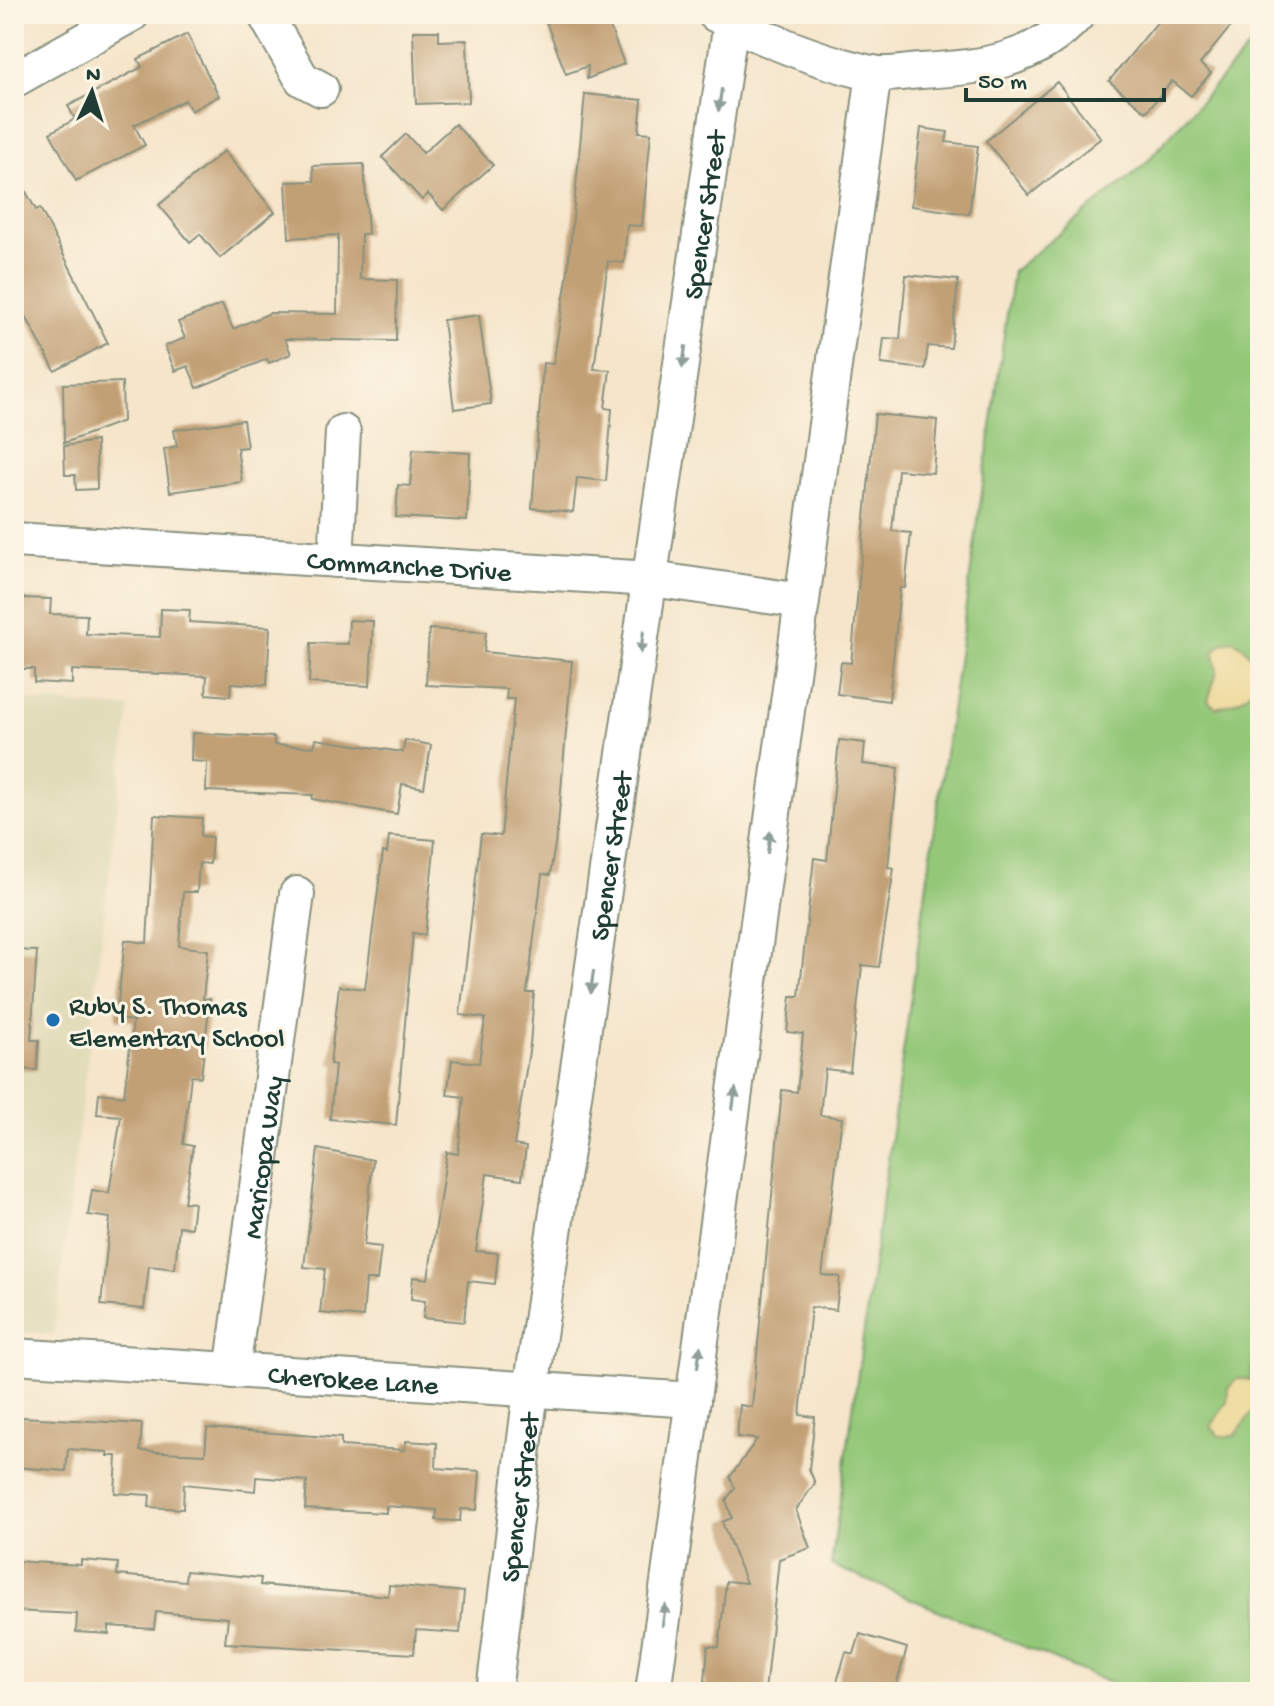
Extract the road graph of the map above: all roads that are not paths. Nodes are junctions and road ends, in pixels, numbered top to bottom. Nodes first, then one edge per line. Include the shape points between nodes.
1 (132, 14) edge
2 (265, 14) edge
3 (1078, 14) edge
4 (723, 18) edge
5 (874, 73) junction
6 (14, 80) edge
7 (321, 89) dead end
8 (343, 432) dead end
9 (14, 540) edge
10 (336, 560) junction
11 (652, 579) junction
12 (802, 601) junction
13 (297, 894) dead end
14 (14, 1356) edge
15 (232, 1371) junction
16 (531, 1390) junction
17 (693, 1400) junction
18 (494, 1692) edge
19 (653, 1692) edge

1 - 6 street
2 - 7 street via 302,79
3 - 5 street via 1021,55 985,68
4 - 5 street via 769,41
4 -> 11 street, Spencer Street
5 - 12 street
8 - 10 street
9 - 10 street, Commanche Drive
10 - 11 street, Commanche Drive
11 - 12 street, Commanche Drive
11 -> 16 street, Spencer Street
17 -> 12 street
13 - 15 street, Maricopa Way
14 - 15 street, Cherokee Lane
15 - 16 street, Cherokee Lane
16 - 17 street, Cherokee Lane
16 - 18 street, Spencer Street
19 -> 17 street

